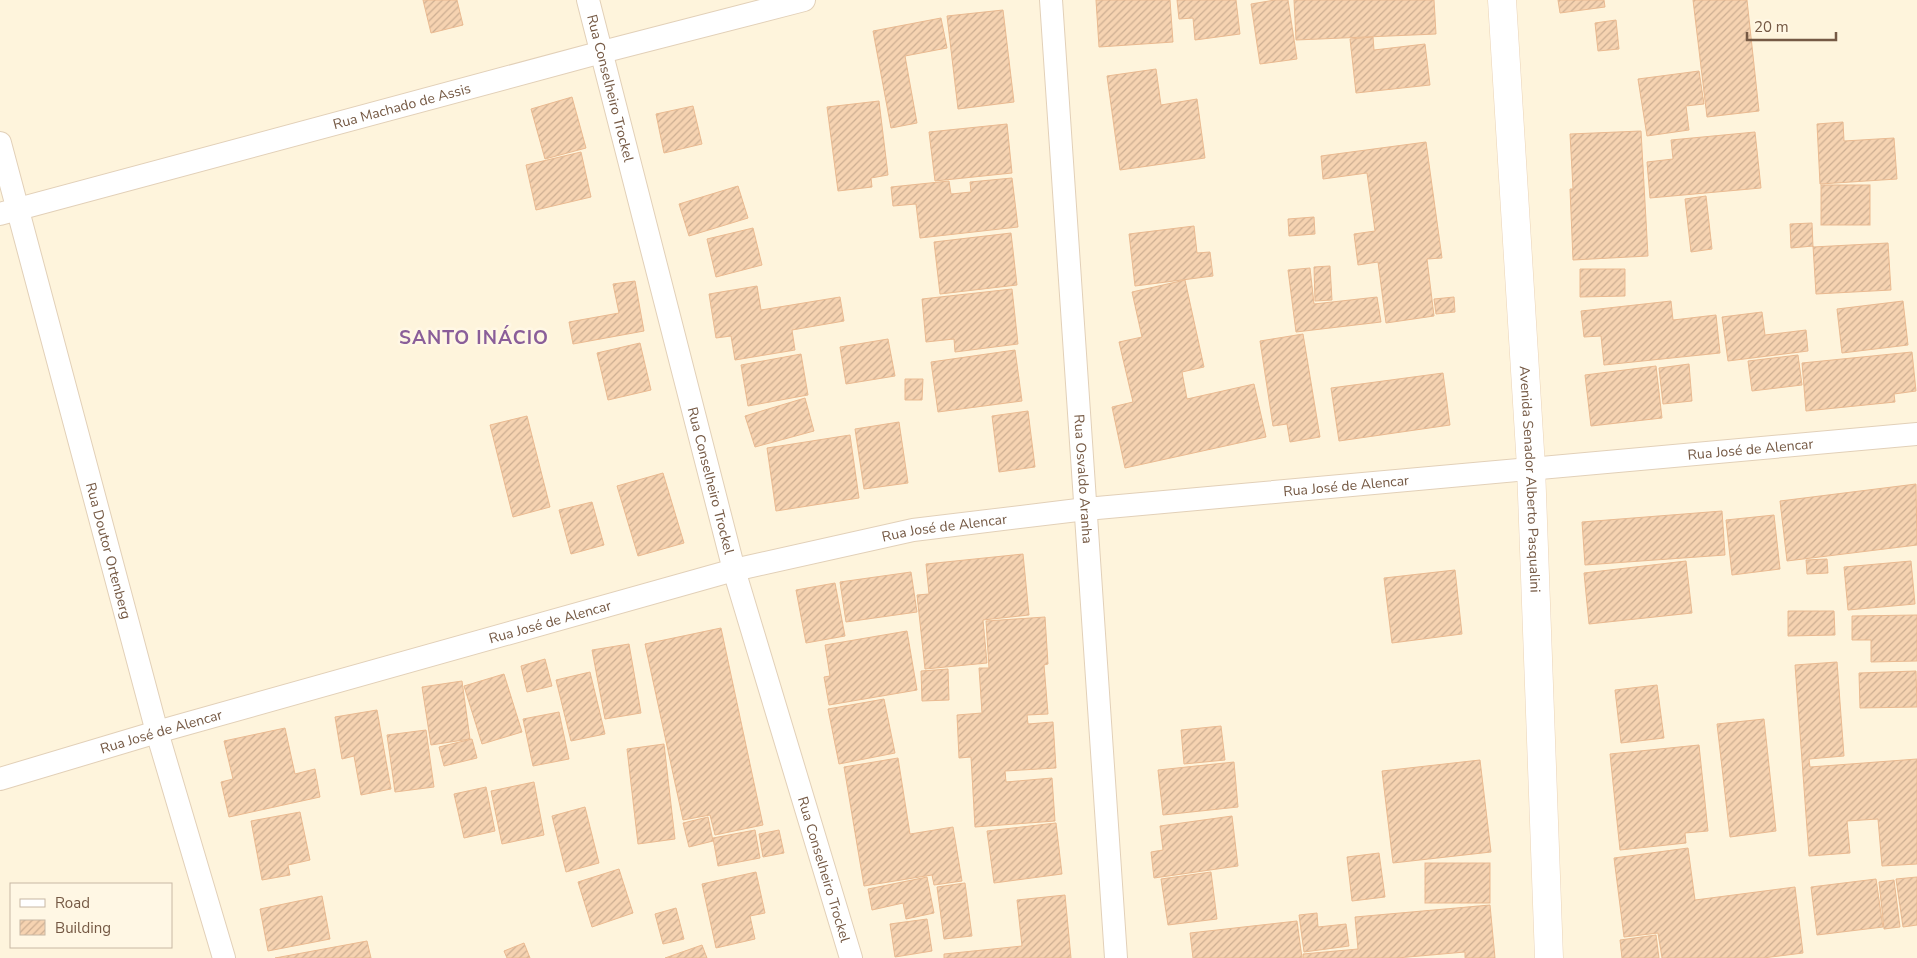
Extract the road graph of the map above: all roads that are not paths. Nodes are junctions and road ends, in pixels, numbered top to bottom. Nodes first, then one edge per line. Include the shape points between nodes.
1 (588, 0) edge
2 (804, 0) edge
3 (1051, 0) edge
4 (1502, 0) edge
5 (602, 52) junction
6 (0, 143) edge
7 (9, 211) edge
8 (1917, 434) edge
9 (1531, 468) junction
10 (1086, 509) junction
11 (734, 570) junction
12 (157, 732) junction
13 (0, 779) edge
14 (224, 958) edge
15 (851, 958) edge
16 (1116, 958) edge
17 (1549, 958) edge

1 - 5 street, Rua Conselheiro Trockel
2 - 5 street, Rua Machado de Assis
3 - 10 street, Rua Osvaldo Aranha
4 - 9 street, Avenida Senador Alberto Pasqualini
5 - 7 street, Rua Machado de Assis
5 - 11 street, Rua Conselheiro Trockel
6 - 7 street, Rua Doutor Ortenberg
7 - 12 street, Rua Doutor Ortenberg
8 - 9 street, Rua José de Alencar
9 - 10 street, Rua José de Alencar
9 - 17 street, Avenida Senador Alberto Pasqualini
10 - 11 street, Rua José de Alencar via 913,530
10 - 16 street, Rua Osvaldo Aranha
11 - 12 street, Rua José de Alencar
11 - 15 street, Rua Conselheiro Trockel
12 - 13 street, Rua José de Alencar
12 - 14 street, Rua Doutor Ortenberg

